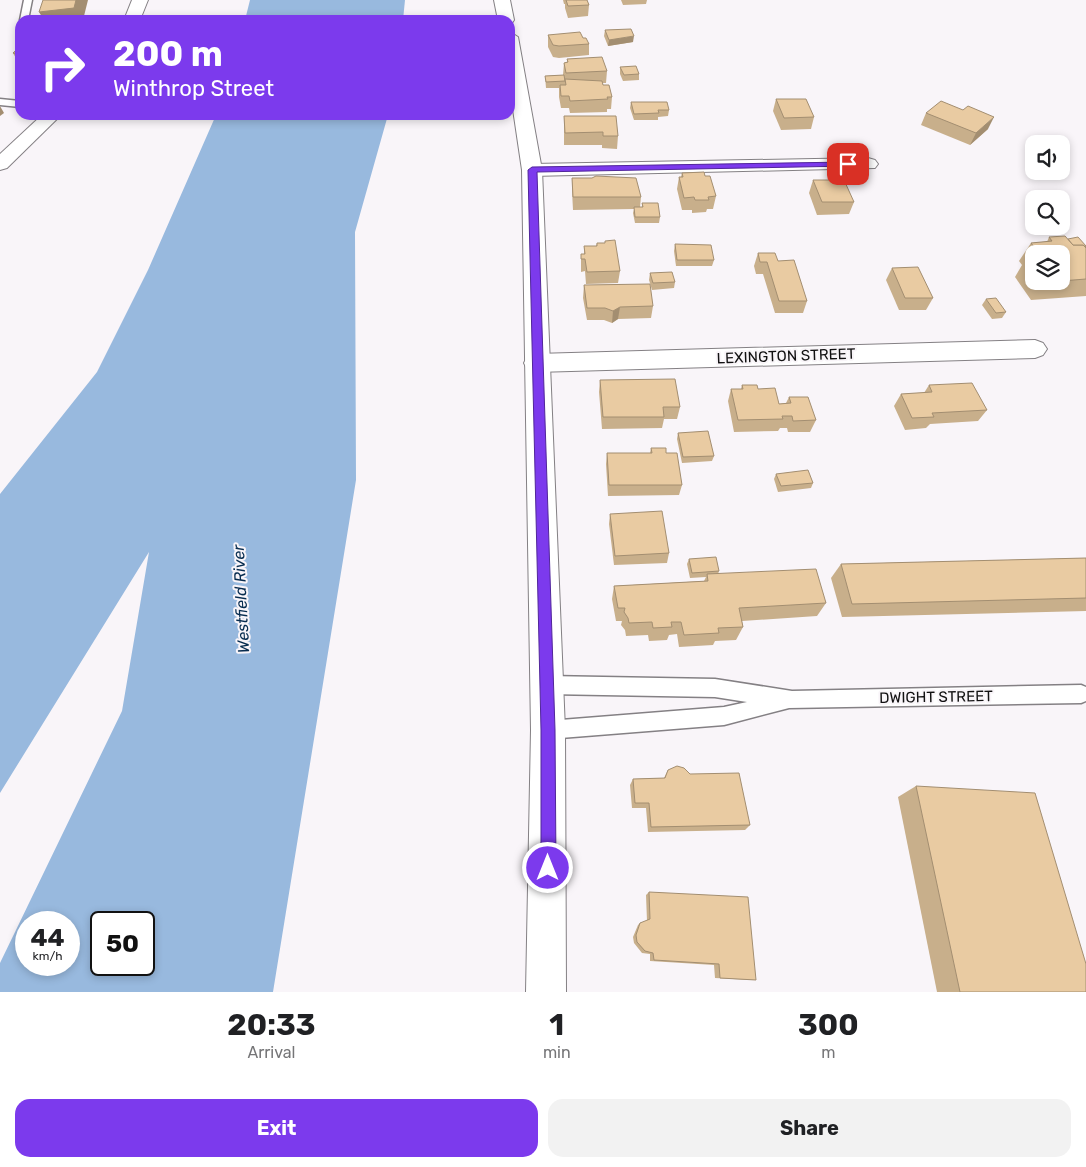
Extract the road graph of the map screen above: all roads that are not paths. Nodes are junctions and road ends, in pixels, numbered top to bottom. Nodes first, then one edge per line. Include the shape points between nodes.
1 (28, 0) edge
2 (140, 0) edge
3 (502, 0) edge
4 (25, 15) edge
5 (134, 15) edge
6 (505, 15) edge
7 (515, 67) edge
8 (0, 102) edge
9 (15, 104) edge
10 (47, 120) edge
11 (0, 164) edge
12 (868, 164) dead end
13 (532, 170) junction
14 (1035, 349) dead end
15 (536, 364) junction
16 (547, 685) junction
17 (1081, 694) dead end
18 (792, 700) junction
19 (548, 730) junction
20 (546, 992) edge

1 - 4 lane
2 - 5 main road
3 - 6 main road
7 - 13 main road
8 - 9 lane
10 - 11 main road
12 - 13 main road
13 - 15 main road
14 - 15 main road, LEXINGTON STREET
15 - 16 main road
16 - 18 lane, DWIGHT STREET via 715,688
16 - 19 main road
17 - 18 lane, DWIGHT STREET
18 - 19 lane, DWIGHT STREET via 724,716
19 - 20 main road

